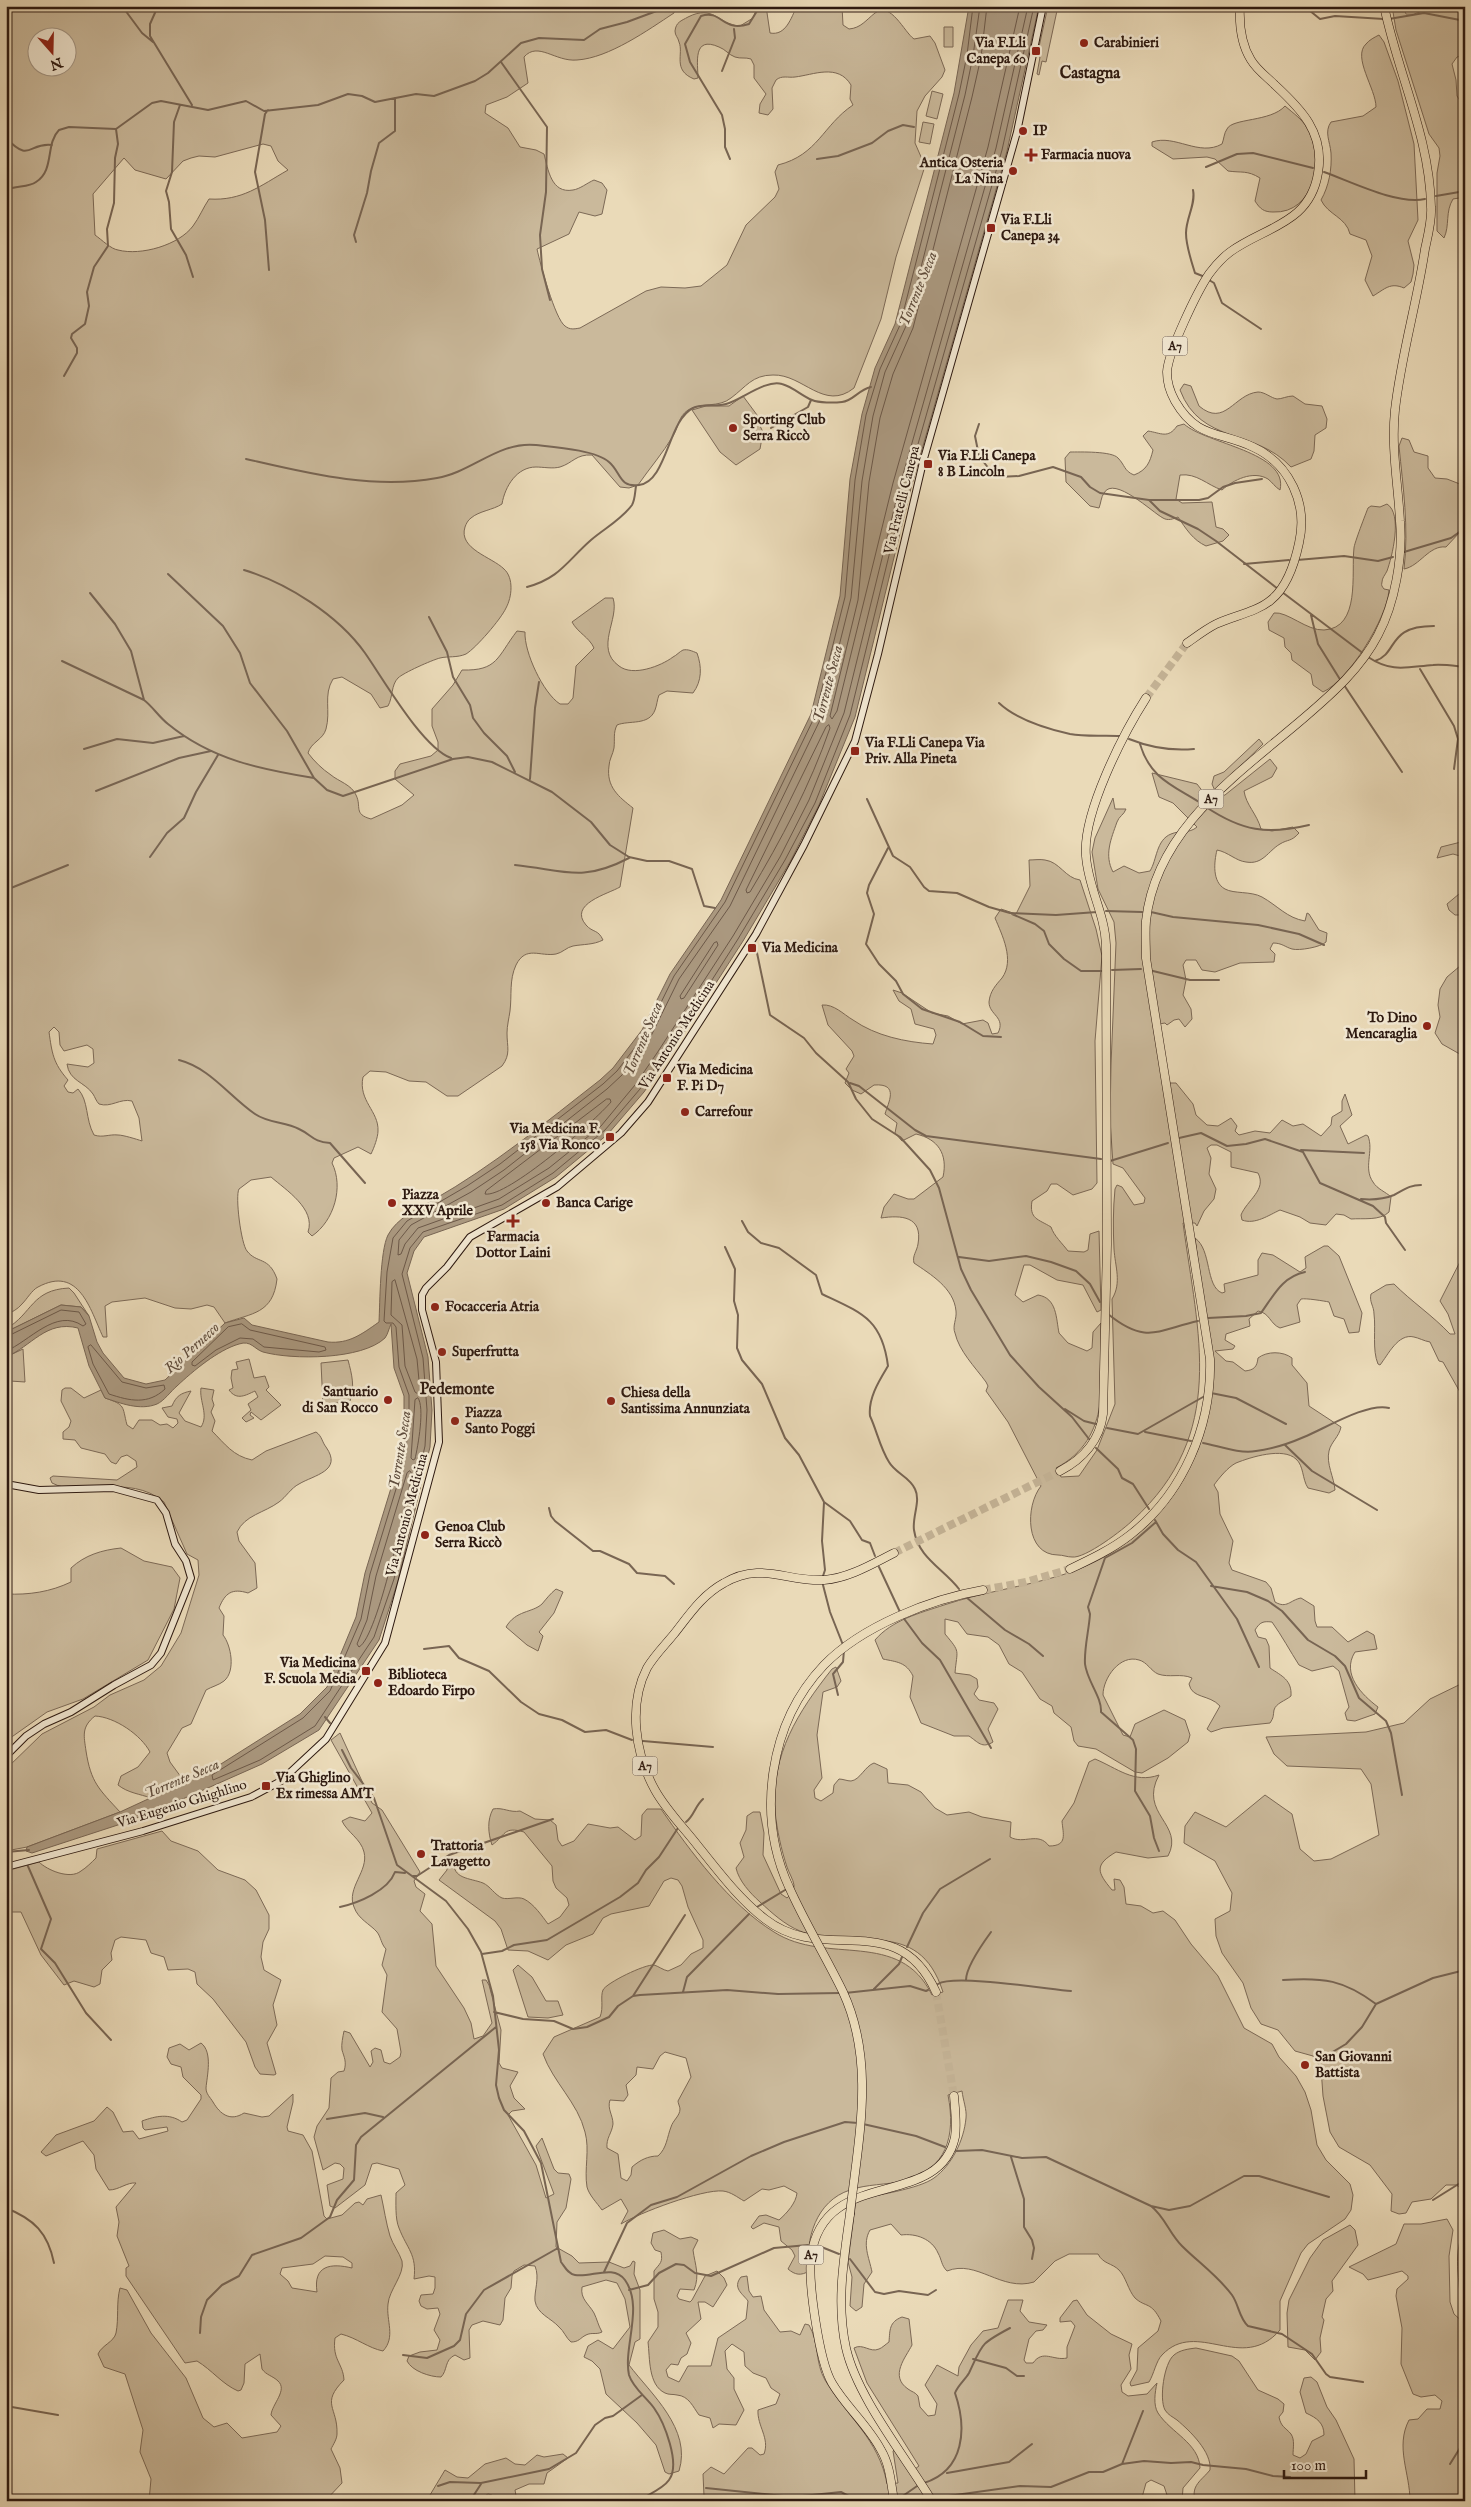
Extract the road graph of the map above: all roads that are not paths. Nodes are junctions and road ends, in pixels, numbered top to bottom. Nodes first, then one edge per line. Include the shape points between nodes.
1 (1044, 6) edge
2 (1240, 6) edge
3 (1384, 6) edge
4 (1187, 643) tunnel mouth
5 (1146, 698) tunnel mouth
6 (756, 934) joint
7 (1060, 1471) tunnel mouth
8 (6, 1484) edge
9 (894, 1553) tunnel mouth
10 (1070, 1569) tunnel mouth
11 (983, 1590) tunnel mouth
12 (339, 1719) joint
13 (6, 1756) edge
14 (6, 1866) edge
15 (936, 1992) tunnel mouth
16 (954, 2096) tunnel mouth
17 (894, 2501) edge
18 (932, 2501) edge

1 - 6 main road, Via Fratelli Canepa via 1017,132 923,462 860,726 804,845
2 - 4 highway, A7 via 1243,41 1251,60 1306,116 1319,150 1318,174 1311,194 1291,218 1238,247 1213,269 1177,342 1167,376 1180,410 1195,426 1213,435 1252,446 1285,470 1302,510 1302,528 1296,558 1286,582 1271,600 1217,624
3 - 10 highway, A7 via 1427,157 1432,209 1395,409 1393,452 1401,524 1392,595 1377,636 1354,671 1195,813 1157,877 1146,920 1146,958 1210,1360 1209,1399 1196,1446 1164,1501 1130,1535
5 - 7 highway via 1130,724 1095,803 1085,840 1087,866 1104,924 1106,945 1107,1245 1103,1414 1100,1432 1088,1449 1076,1462
6 - 12 main road, Via Antonio Medicina via 648,1102 621,1133 544,1197 470,1237 422,1295 422,1310 436,1362 438,1383 439,1442 436,1459 385,1643
8 - 13 main road via 39,1490 113,1488 157,1500 166,1513 175,1544 186,1561 191,1578 161,1653 151,1665 71,1712 44,1724
9 - 15 highway, A7 via 837,1578 813,1580 755,1572 733,1578 715,1589 699,1602 647,1669 638,1695 636,1725 644,1762 655,1791 723,1877 753,1909 778,1929 793,1935 821,1940 878,1942 896,1948 913,1958
11 - 18 highway, A7, bridge via 956,1595 879,1626 847,1646 824,1666 797,1702 773,1769 771,1815 780,1868 844,1993 864,2074 842,2280 844,2338 863,2391
12 - 14 main road, Via Eugenio Ghighlino via 315,1750 281,1781 251,1797 143,1831
16 - 17 highway, A7 via 954,2138 951,2148 937,2166 908,2184 847,2201 826,2222 811,2255 812,2286 827,2372 881,2449

